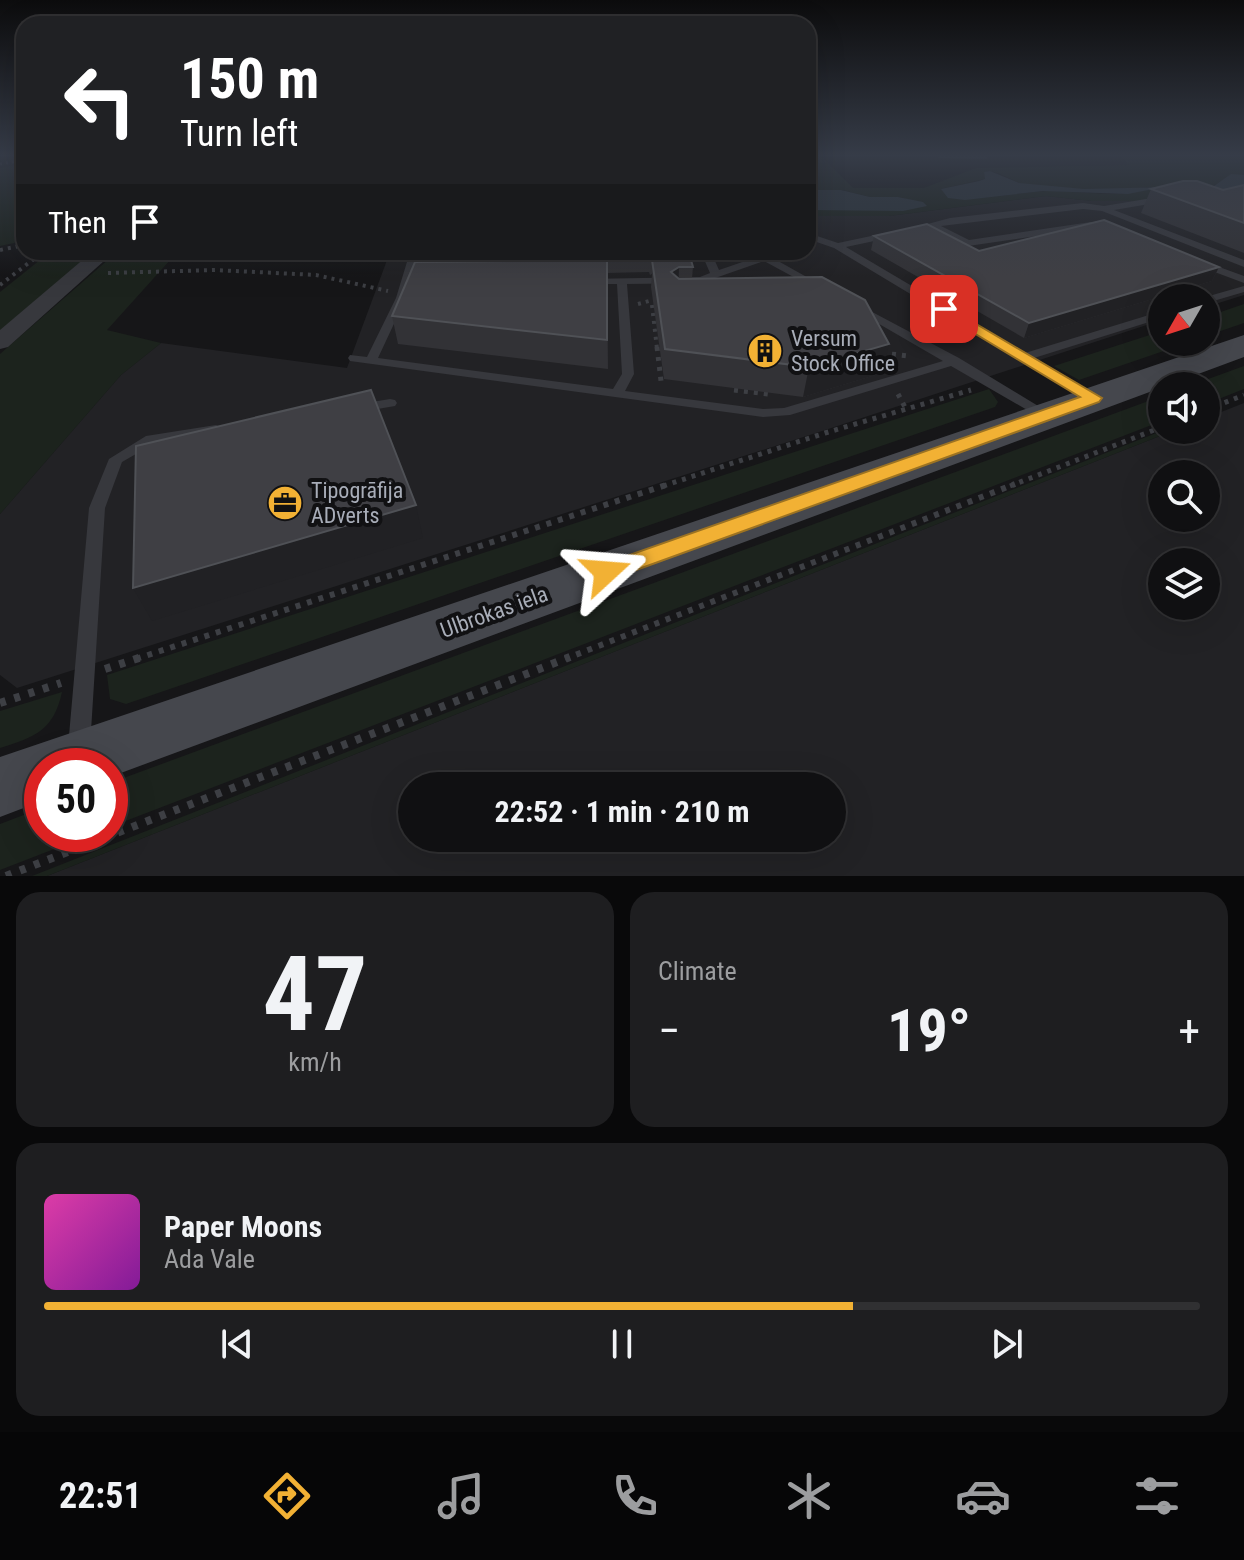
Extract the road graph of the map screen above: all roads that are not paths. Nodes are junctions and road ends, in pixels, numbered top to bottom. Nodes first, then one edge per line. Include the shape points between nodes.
1 (1182, 199) edge
2 (1104, 209) junction
3 (1126, 217) junction
4 (932, 225) junction
5 (816, 239) edge
6 (837, 246) junction
7 (95, 260) edge
8 (413, 260) edge
9 (709, 260) edge
10 (748, 260) edge
11 (769, 260) edge
12 (1192, 260) edge
13 (1244, 264) edge
14 (715, 274) junction
15 (701, 280) junction
16 (1244, 280) edge
17 (622, 281) junction
18 (575, 282) edge
19 (1244, 289) edge
20 (826, 290) edge
21 (1220, 296) edge
22 (673, 298) edge
23 (852, 305) edge
24 (1148, 318) edge
25 (0, 342) edge
26 (1244, 345) edge
27 (1024, 357) junction
28 (354, 358) dead end
29 (371, 361) junction
30 (955, 361) junction
31 (617, 394) junction
32 (1093, 398) junction
33 (390, 403) dead end
34 (345, 410) edge
35 (1046, 416) junction
36 (226, 427) edge
37 (65, 748) edge
38 (111, 748) edge
39 (24, 779) edge
40 (0, 787) edge

1 - 2 lane via 1150,199
2 - 3 lane
2 - 4 lane via 1083,206
3 - 4 lane via 968,243
3 - 13 lane
4 - 6 lane
5 - 6 lane
6 - 27 lane
7 - 25 street
8 - 29 lane via 408,287
9 - 14 lane
10 - 14 lane
11 - 20 lane
12 - 16 lane
14 - 15 lane
15 - 17 lane
15 - 22 lane via 709,299
17 - 18 lane
17 - 31 lane via 628,374
19 - 21 lane
23 - 30 lane
24 - 27 lane
26 - 32 main road, Ulbrokas iela
27 - 32 lane
28 - 29 lane
29 - 31 lane
30 - 31 lane via 785,412
30 - 35 lane
32 - 35 main road, Ulbrokas iela
33 - 34 lane
35 - 38 main road, Ulbrokas iela
36 - 37 lane via 151,439 116,459 97,508 84,676
39 - 40 main road, Ulbrokas iela

